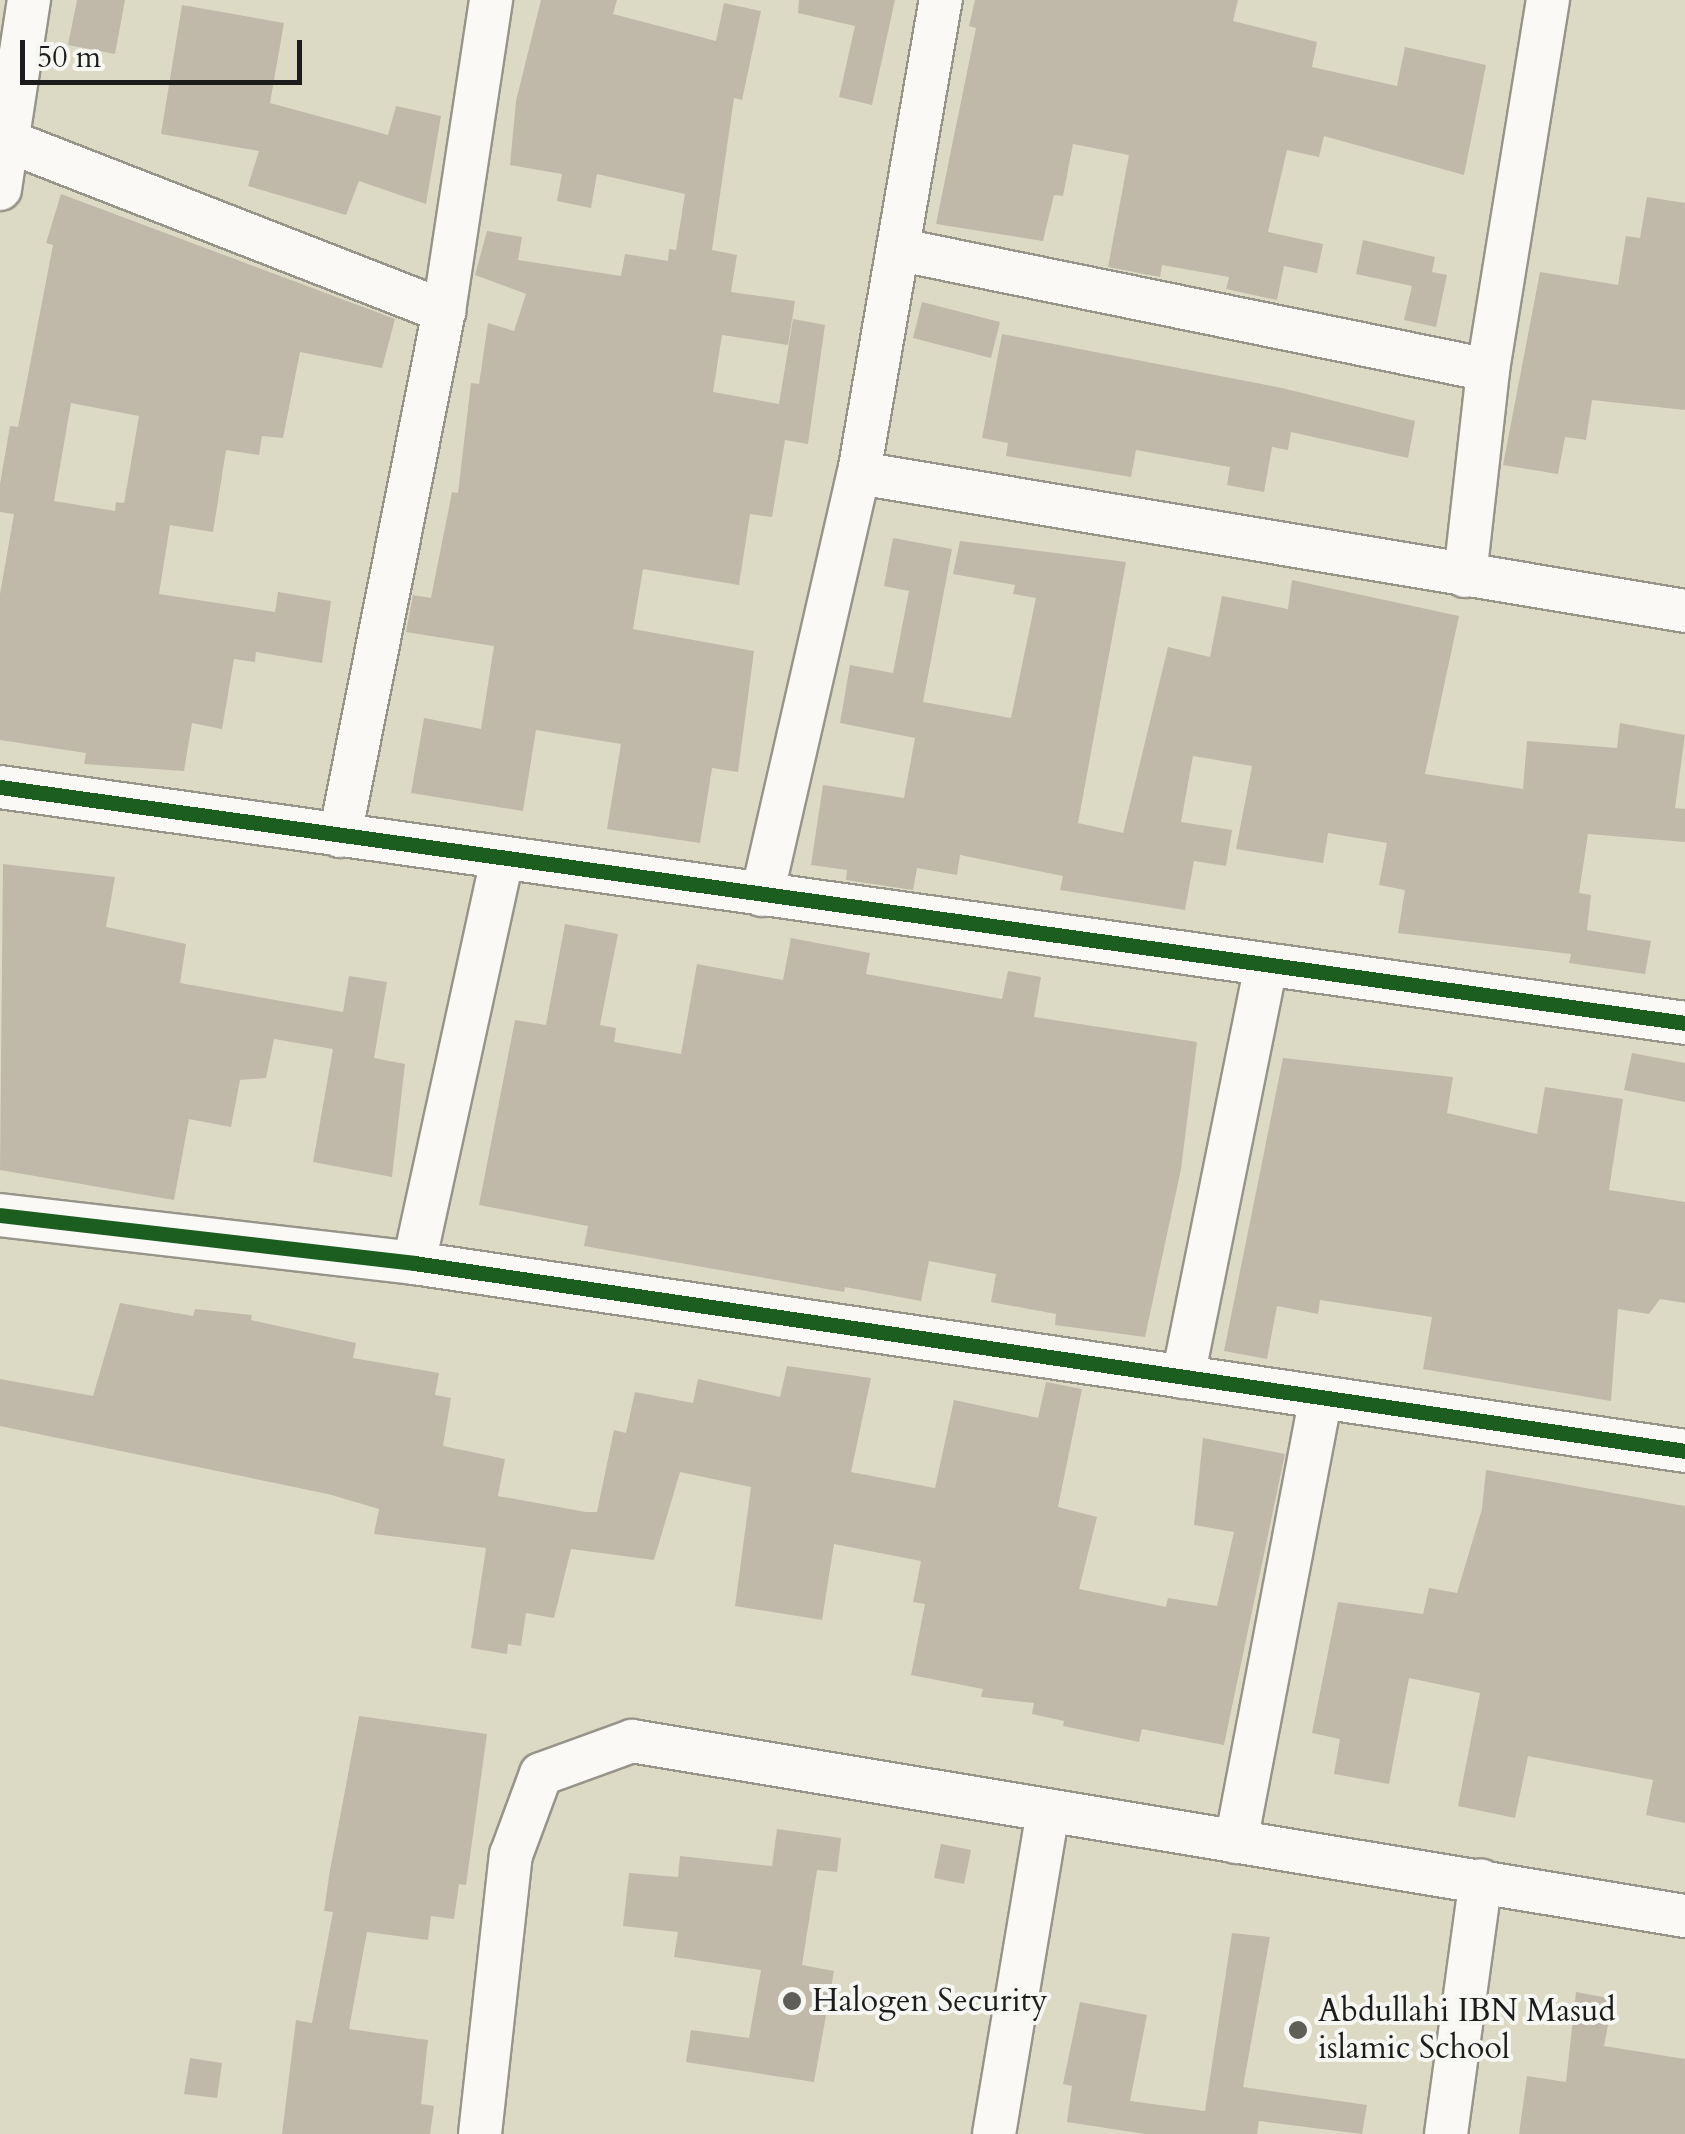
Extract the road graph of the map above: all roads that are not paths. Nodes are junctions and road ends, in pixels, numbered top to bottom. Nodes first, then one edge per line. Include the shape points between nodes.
1 (29, 0) edge
2 (491, 0) edge
3 (941, 0) edge
4 (1548, 0) edge
5 (4, 139) edge
6 (0, 189) edge
7 (902, 250) junction
8 (444, 312) junction
9 (1488, 370) junction
10 (859, 473) junction
11 (1464, 576) junction
12 (1685, 611) edge
13 (0, 788) edge
14 (340, 836) junction
15 (502, 859) junction
16 (762, 895) junction
17 (1266, 966) junction
18 (1685, 1023) edge
19 (0, 1216) edge
20 (414, 1263) junction
21 (1184, 1377) junction
22 (1322, 1398) junction
23 (1685, 1451) edge
24 (1048, 1810) junction
25 (1236, 1842) junction
26 (1481, 1880) junction
27 (1685, 1916) edge
28 (480, 2134) edge
29 (994, 2134) edge
30 (1446, 2134) edge

1 - 5 street
2 - 8 street
3 - 7 street
4 - 9 street
5 - 6 street
5 - 8 street
7 - 9 street
7 - 10 street
8 - 14 street
9 - 11 street
10 - 11 street
10 - 16 street
11 - 12 street
13 - 14 street
14 - 15 street
15 - 16 street
15 - 20 street
16 - 17 street
17 - 18 street
17 - 21 street
19 - 20 street
20 - 21 street
21 - 22 street
22 - 23 street
22 - 25 street
24 - 25 street
24 - 28 street via 632,1741 540,1774 511,1854
24 - 29 street
25 - 26 street
26 - 27 street
26 - 30 street

